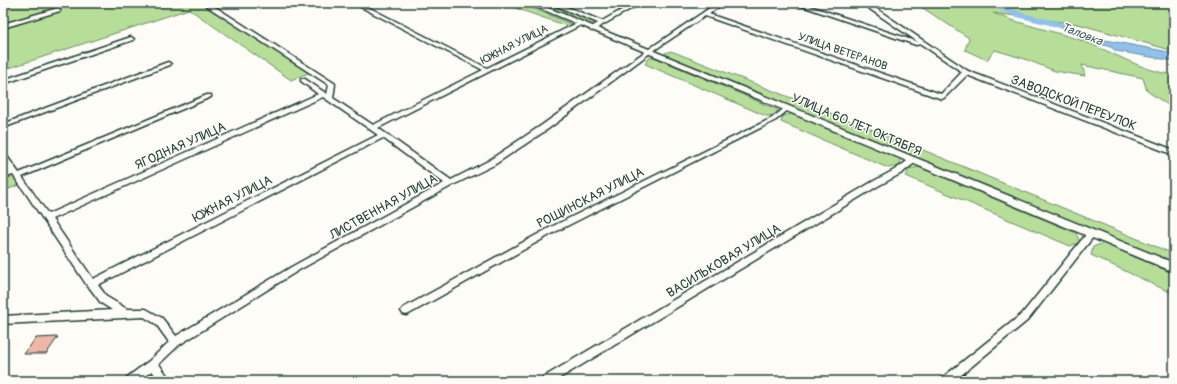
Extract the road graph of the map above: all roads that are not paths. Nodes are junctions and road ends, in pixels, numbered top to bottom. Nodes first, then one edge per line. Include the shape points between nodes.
1 (356, 3) edge
2 (530, 3) edge
3 (552, 3) edge
4 (638, 3) edge
5 (721, 3) edge
6 (796, 3) edge
7 (864, 3) edge
8 (207, 4) edge
9 (58, 10) dead end
10 (705, 14) junction
11 (602, 23) junction
12 (579, 24) junction
13 (3, 26) edge
14 (592, 29) junction
15 (131, 39) dead end
16 (926, 47) junction
17 (648, 52) junction
18 (168, 64) dead end
19 (487, 70) junction
20 (966, 72) junction
21 (303, 80) dead end
22 (3, 82) edge
23 (323, 94) junction
24 (209, 96) dead end
25 (330, 99) junction
26 (786, 108) junction
27 (3, 126) edge
28 (373, 128) junction
29 (383, 135) junction
30 (1174, 153) edge
31 (3, 157) edge
32 (913, 161) junction
33 (16, 174) junction
34 (3, 176) edge
35 (450, 183) junction
36 (47, 218) junction
37 (1091, 234) junction
38 (1174, 268) edge
39 (91, 284) junction
40 (406, 311) dead end
41 (125, 314) junction
42 (3, 320) edge
43 (175, 342) junction
44 (153, 364) junction
45 (130, 381) edge
46 (166, 381) edge
47 (546, 381) edge
48 (946, 381) edge

1 - 19 street
2 - 12 street, УЛИЦА 60 ЛЕТ ОКТЯБРЯ
3 - 11 street
4 - 11 street
5 - 10 street, ЛИСТВЕННАЯ УЛИЦА
6 - 16 street
7 - 16 street
8 - 25 street via 332,84
9 - 13 street
10 - 17 street, ЛИСТВЕННАЯ УЛИЦА
10 - 20 street, УЛИЦА ВЕТЕРАНОВ via 942,97
11 - 14 street
12 - 14 street, УЛИЦА 60 ЛЕТ ОКТЯБРЯ
12 - 19 street, ЮЖНАЯ УЛИЦА
14 - 17 street, УЛИЦА 60 ЛЕТ ОКТЯБРЯ
15 - 22 street
16 - 20 street, ЗАВОДСКОЙ ПЕРЕУЛОК
17 - 26 street, УЛИЦА 60 ЛЕТ ОКТЯБРЯ
17 - 35 street, ЛИСТВЕННАЯ УЛИЦА via 546,127 491,163
18 - 27 street
19 - 28 street, ЮЖНАЯ УЛИЦА
20 - 30 street, ЗАВОДСКОЙ ПЕРЕУЛОК
21 - 23 street
23 - 25 street
23 - 36 street, ЯГОДНАЯ УЛИЦА
24 - 33 street
25 - 28 street
26 - 32 street, УЛИЦА 60 ЛЕТ ОКТЯБРЯ
26 - 40 street, РОЩИНСКАЯ УЛИЦА via 774,119 554,229
28 - 29 street
29 - 35 street
29 - 39 street, ЮЖНАЯ УЛИЦА
31 - 33 street
32 - 37 street, УЛИЦА 60 ЛЕТ ОКТЯБРЯ
32 - 47 street, ВАСИЛЬКОВАЯ УЛИЦА
33 - 34 street
33 - 36 street
35 - 43 street, ЛИСТВЕННАЯ УЛИЦА via 296,268
36 - 39 street
37 - 38 street, УЛИЦА 60 ЛЕТ ОКТЯБРЯ
37 - 48 street via 1025,317
39 - 41 street via 104,300
41 - 42 street
41 - 43 street via 146,313 159,321
43 - 44 street, ЛИСТВЕННАЯ УЛИЦА
44 - 45 street, ЛИСТВЕННАЯ УЛИЦА
44 - 46 street

